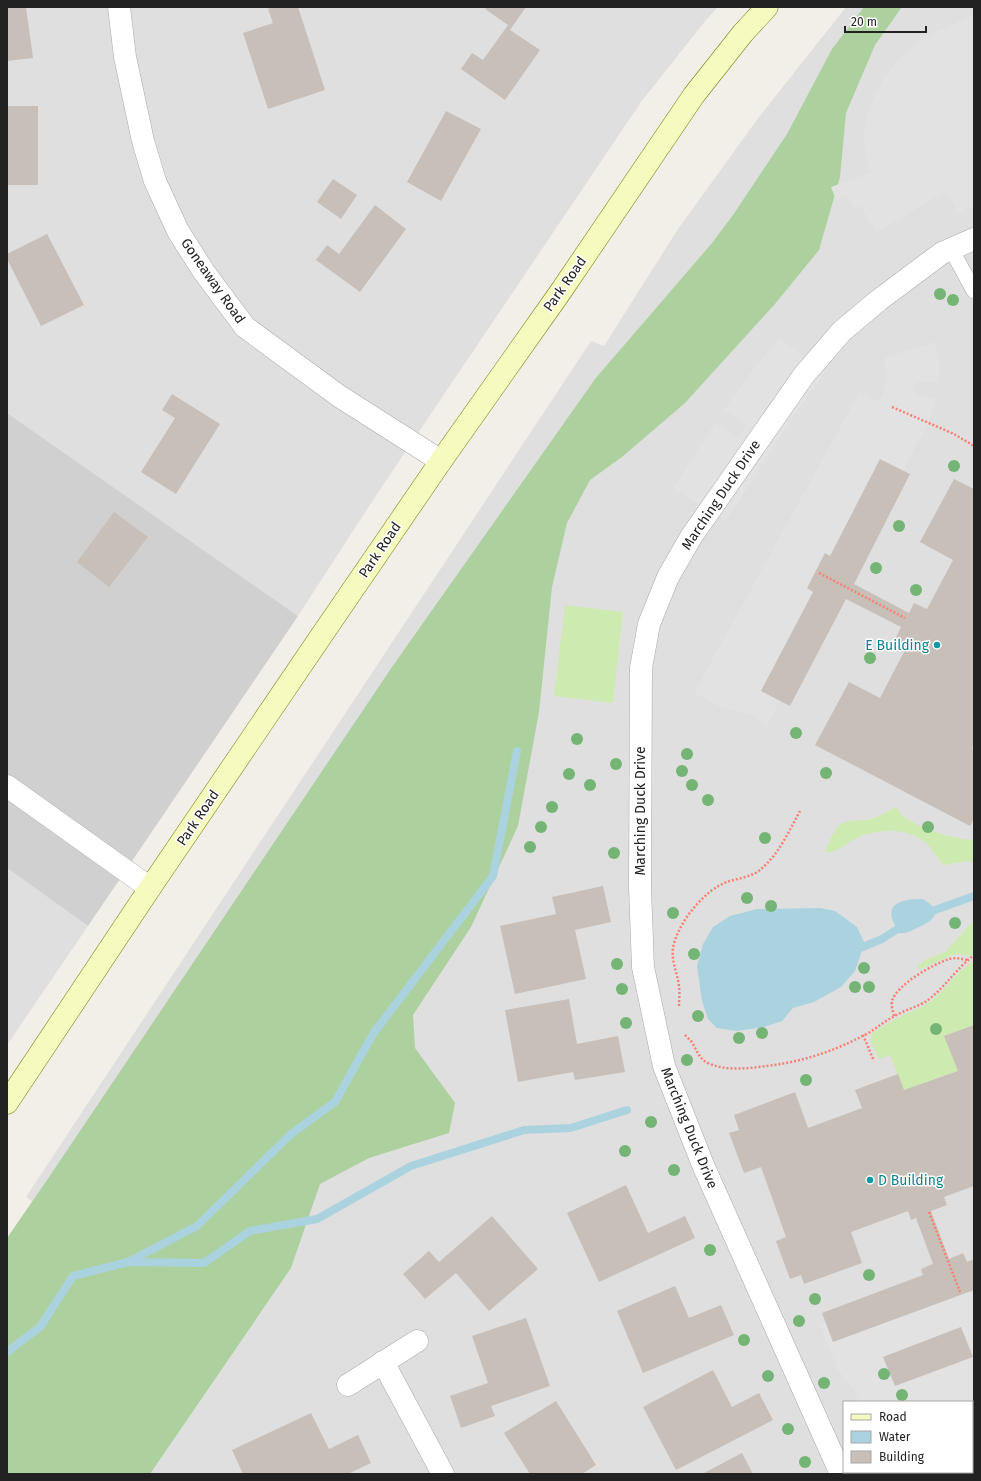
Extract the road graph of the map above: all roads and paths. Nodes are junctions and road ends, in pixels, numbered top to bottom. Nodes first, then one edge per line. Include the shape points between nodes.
1 (119, 7) edge
2 (767, 7) edge
3 (974, 239) edge
4 (951, 249) junction
5 (974, 291) edge
6 (892, 407) dead end
7 (974, 446) edge
8 (441, 461) junction
9 (819, 573) dead end
10 (905, 618) dead end
11 (7, 786) edge
12 (800, 811) dead end
13 (150, 888) junction
14 (974, 955) edge
15 (968, 960) junction
16 (678, 1007) dead end
17 (894, 1016) junction
18 (683, 1032) dead end
19 (863, 1035) junction
20 (874, 1061) dead end
21 (7, 1103) edge
22 (929, 1212) dead end
23 (960, 1292) dead end
24 (417, 1341) dead end
25 (383, 1362) junction
26 (348, 1385) dead end
27 (443, 1474) edge
28 (841, 1474) edge

1 - 8 street, Goneaway Road via 125,57 143,141 155,181 178,231 204,272 245,327 339,396
2 - 8 main road, Park Road via 694,95 559,294
3 - 4 street, Marching Duck Drive
4 - 5 lane
4 - 28 street, Marching Duck Drive via 879,300 842,331 804,375 691,537 668,577 649,624 641,668 640,888 643,967 664,1066 703,1165
6 - 7 path via 954,434
8 - 13 main road, Park Road
9 - 10 path
11 - 13 street
12 - 16 path via 771,861 760,871 716,886 683,922 673,949 673,963 679,988
13 - 21 main road, Park Road
14 - 15 path
15 - 17 path via 928,1000
15 - 17 path via 949,959 908,981 892,1000
17 - 19 path
18 - 19 path via 702,1059 709,1064 737,1069 796,1062 824,1054
19 - 20 path
22 - 23 path
24 - 25 street
25 - 26 street
25 - 27 street

